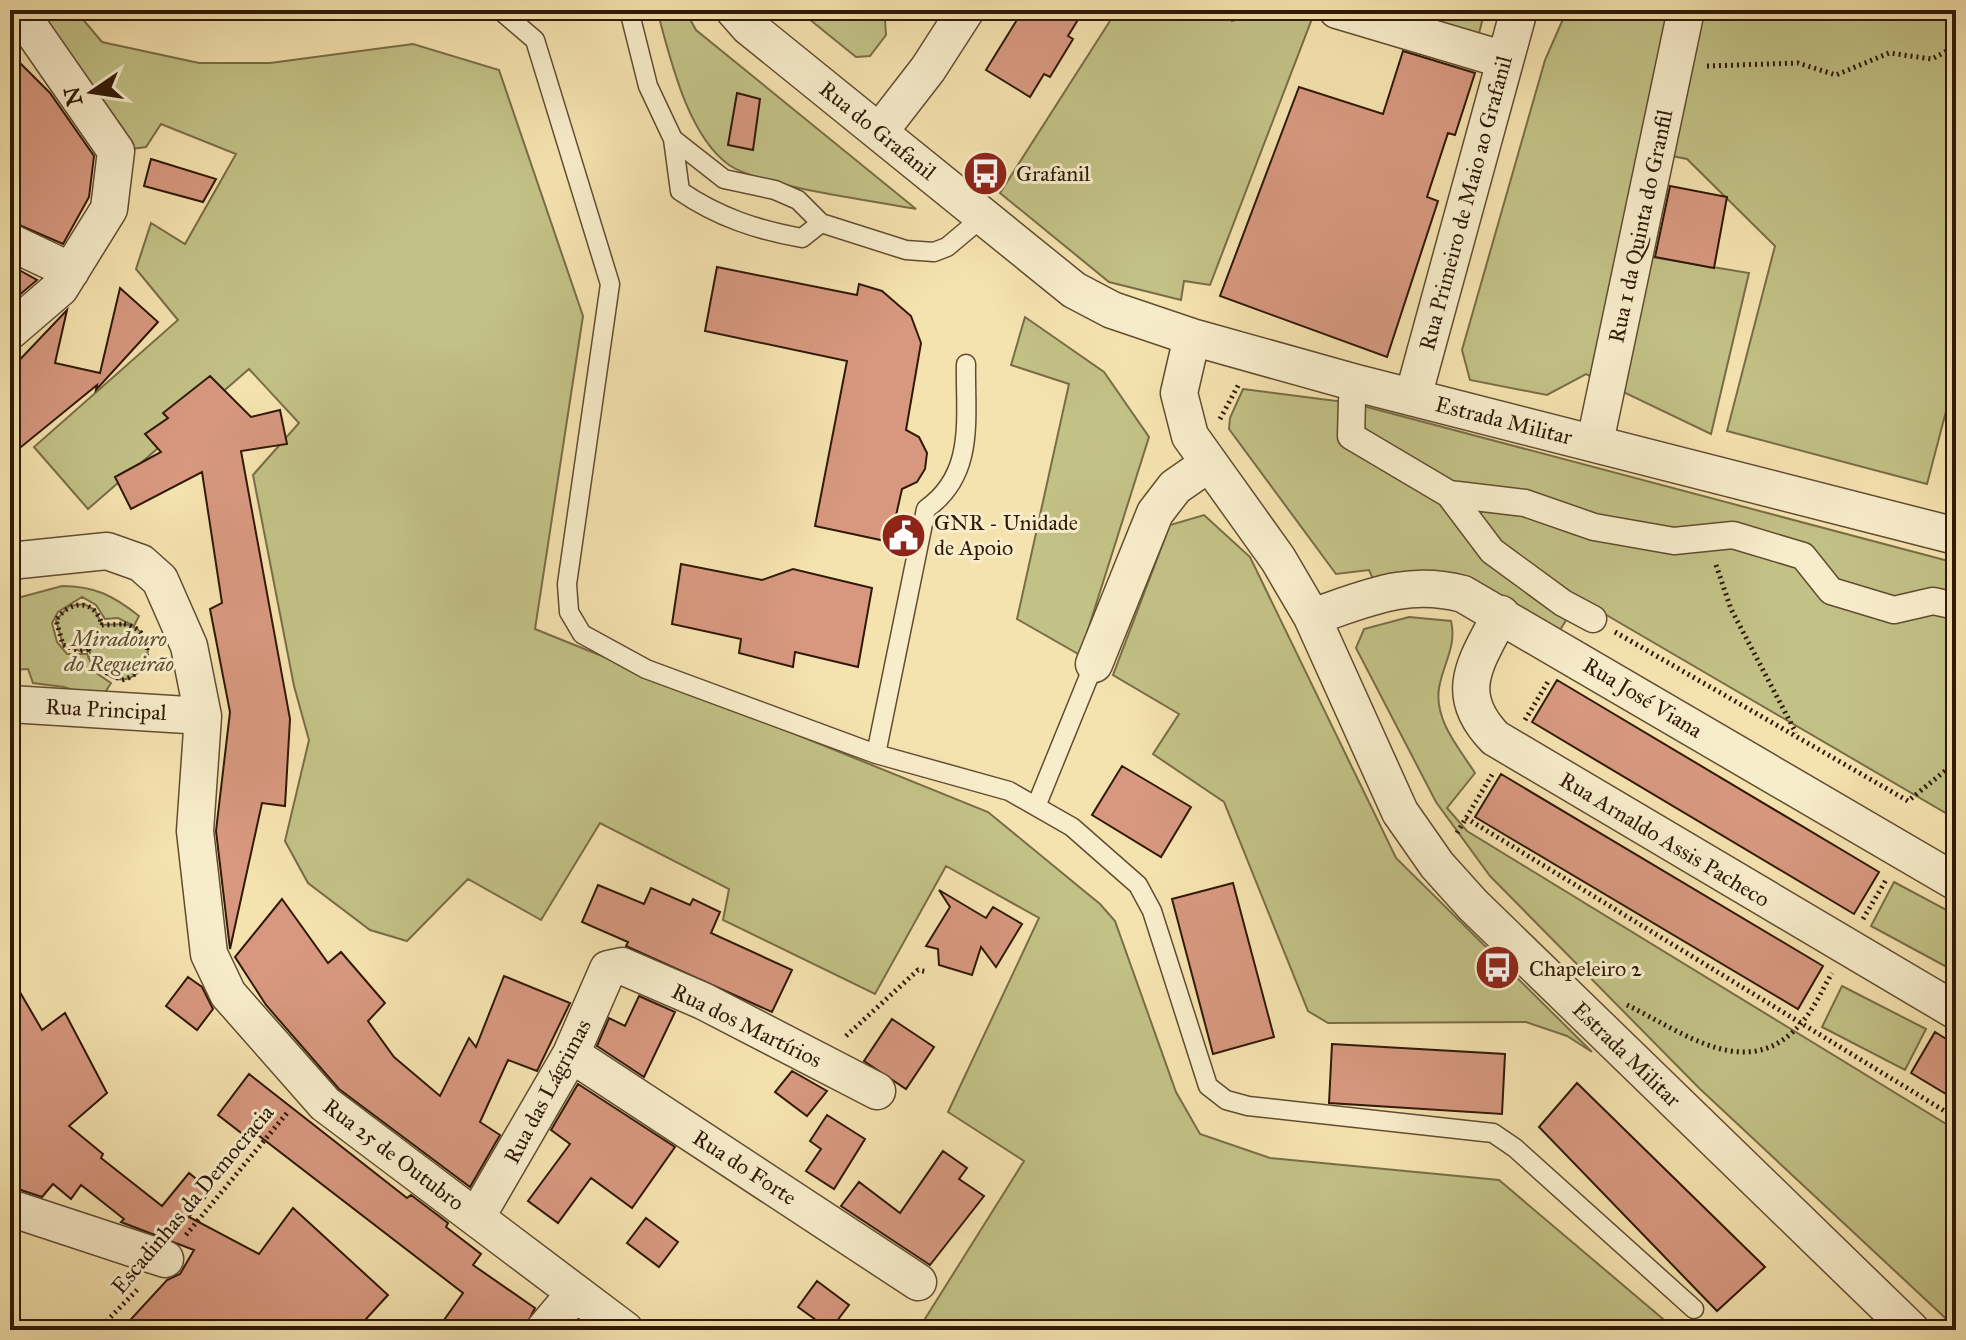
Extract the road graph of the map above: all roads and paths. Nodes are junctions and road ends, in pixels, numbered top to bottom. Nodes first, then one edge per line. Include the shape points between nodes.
1 (18, 10) edge
2 (500, 10) edge
3 (629, 10) edge
4 (734, 10) edge
5 (966, 10) edge
6 (1337, 10) edge
7 (1519, 10) edge
8 (1686, 10) edge
9 (1956, 46) edge
10 (1505, 60) junction
11 (1674, 67) junction
12 (880, 131) junction
13 (673, 139) junction
14 (984, 216) junction
15 (821, 223) junction
16 (10, 242) edge
17 (71, 271) junction
18 (10, 331) edge
19 (1192, 337) junction
20 (966, 364) dead end
21 (1242, 378) dead end
22 (1360, 384) junction
23 (1413, 397) junction
24 (1223, 432) dead end
25 (1595, 442) junction
26 (1208, 464) junction
27 (1449, 494) junction
28 (1956, 536) edge
29 (1707, 540) junction
30 (10, 561) edge
31 (1956, 606) edge
32 (1501, 614) junction
33 (1312, 617) junction
34 (1593, 619) joint
35 (102, 625) junction
36 (88, 649) junction
37 (1094, 664) joint
38 (10, 704) edge
39 (203, 716) junction
40 (1797, 733) junction
41 (876, 754) junction
42 (1956, 762) edge
43 (1037, 804) junction
44 (1466, 818) dead end
45 (1956, 882) edge
46 (614, 966) joint
47 (928, 972) dead end
48 (1625, 1004) dead end
49 (1956, 1011) edge
50 (1802, 1022) junction
51 (571, 1054) junction
52 (818, 1060) junction
53 (308, 1087) junction
54 (877, 1091) dead end
55 (1956, 1118) edge
56 (10, 1208) edge
57 (477, 1216) junction
58 (165, 1259) junction
59 (918, 1282) dead end
60 (575, 1293) junction
61 (1694, 1309) dead end
62 (98, 1330) edge
63 (544, 1330) edge
64 (625, 1330) edge
65 (1911, 1330) edge

1 - 17 street via 116,151 109,209
2 - 41 lane via 535,40 610,284 567,584 569,612 582,634 646,669
3 - 13 lane via 648,86
4 - 12 street, Rua do Grafanil
5 - 12 street
6 - 10 street
7 - 10 street, Rua Primeiro de Maio ao Grafanil
8 - 11 street, Rua 1 da Quinta do Granfil
9 - 11 path via 1932,59 1889,53 1836,75 1798,63
10 - 23 street, Rua Primeiro de Maio ao Grafanil
11 - 25 street, Rua 1 da Quinta do Granfil
12 - 14 street, Rua do Grafanil
13 - 15 lane via 724,179 798,200
13 - 15 lane via 680,191 706,209 758,230 802,238
14 - 15 lane via 947,247 920,253
14 - 19 street, Rua do Grafanil via 1092,301
16 - 17 street
17 - 18 street via 60,288
19 - 22 street, Estrada Militar
19 - 26 street, Estrada Militar via 1179,393 1190,436
20 - 41 lane via 965,451 954,483 926,509
21 - 24 path via 1220,420
22 - 23 street, Estrada Militar
22 - 27 street via 1352,400 1351,436
23 - 25 street, Estrada Militar
25 - 28 street, Estrada Militar
26 - 33 street, Estrada Militar via 1278,559
26 - 37 street via 1175,487 1155,513
27 - 29 street via 1525,503 1618,532
27 - 34 street via 1492,551
29 - 31 street via 1733,535 1803,556 1831,591 1894,610 1933,601
29 - 40 path via 1731,609
30 - 39 street, Rua 25 de Outubro via 107,551 141,563 160,580 189,646
32 - 33 street, Rua José Viana via 1463,594 1406,587
32 - 45 street, Rua José Viana
32 - 49 street, Rua Arnaldo Assis Pacheco via 1471,672 1470,699 1478,721 1495,738
33 - 65 street, Estrada Militar via 1400,812 1437,865
34 - 40 path
35 - 36 path
35 - 36 path via 95,610 84,604 69,606 56,620 63,645
35 - 36 path via 134,626 148,650 144,667 131,678 113,679 98,669
37 - 43 lane
38 - 39 street, Rua Principal
39 - 53 street, Rua 25 de Outubro via 195,831 209,954 228,994
40 - 42 path via 1908,801
41 - 43 lane via 1009,791
43 - 61 lane via 1138,885 1163,941 1208,1086 1226,1100 1493,1133
44 - 50 path
46 - 51 street, Rua das Lágrimas via 608,969
46 - 52 street, Rua dos Martírios via 703,1001
47 - 52 path via 918,970
48 - 50 path via 1725,1052 1743,1055 1782,1043
50 - 55 path
51 - 57 street, Rua das Lágrimas
51 - 59 street, Rua do Forte
52 - 54 street, Rua dos Martírios
53 - 57 street, Rua 25 de Outubro
53 - 58 path, Escadinhas da Democracia
56 - 58 street
57 - 60 street, Rua 25 de Outubro
58 - 62 path, Escadinhas da Democracia
60 - 63 street
60 - 64 street, Rua 25 de Outubro

